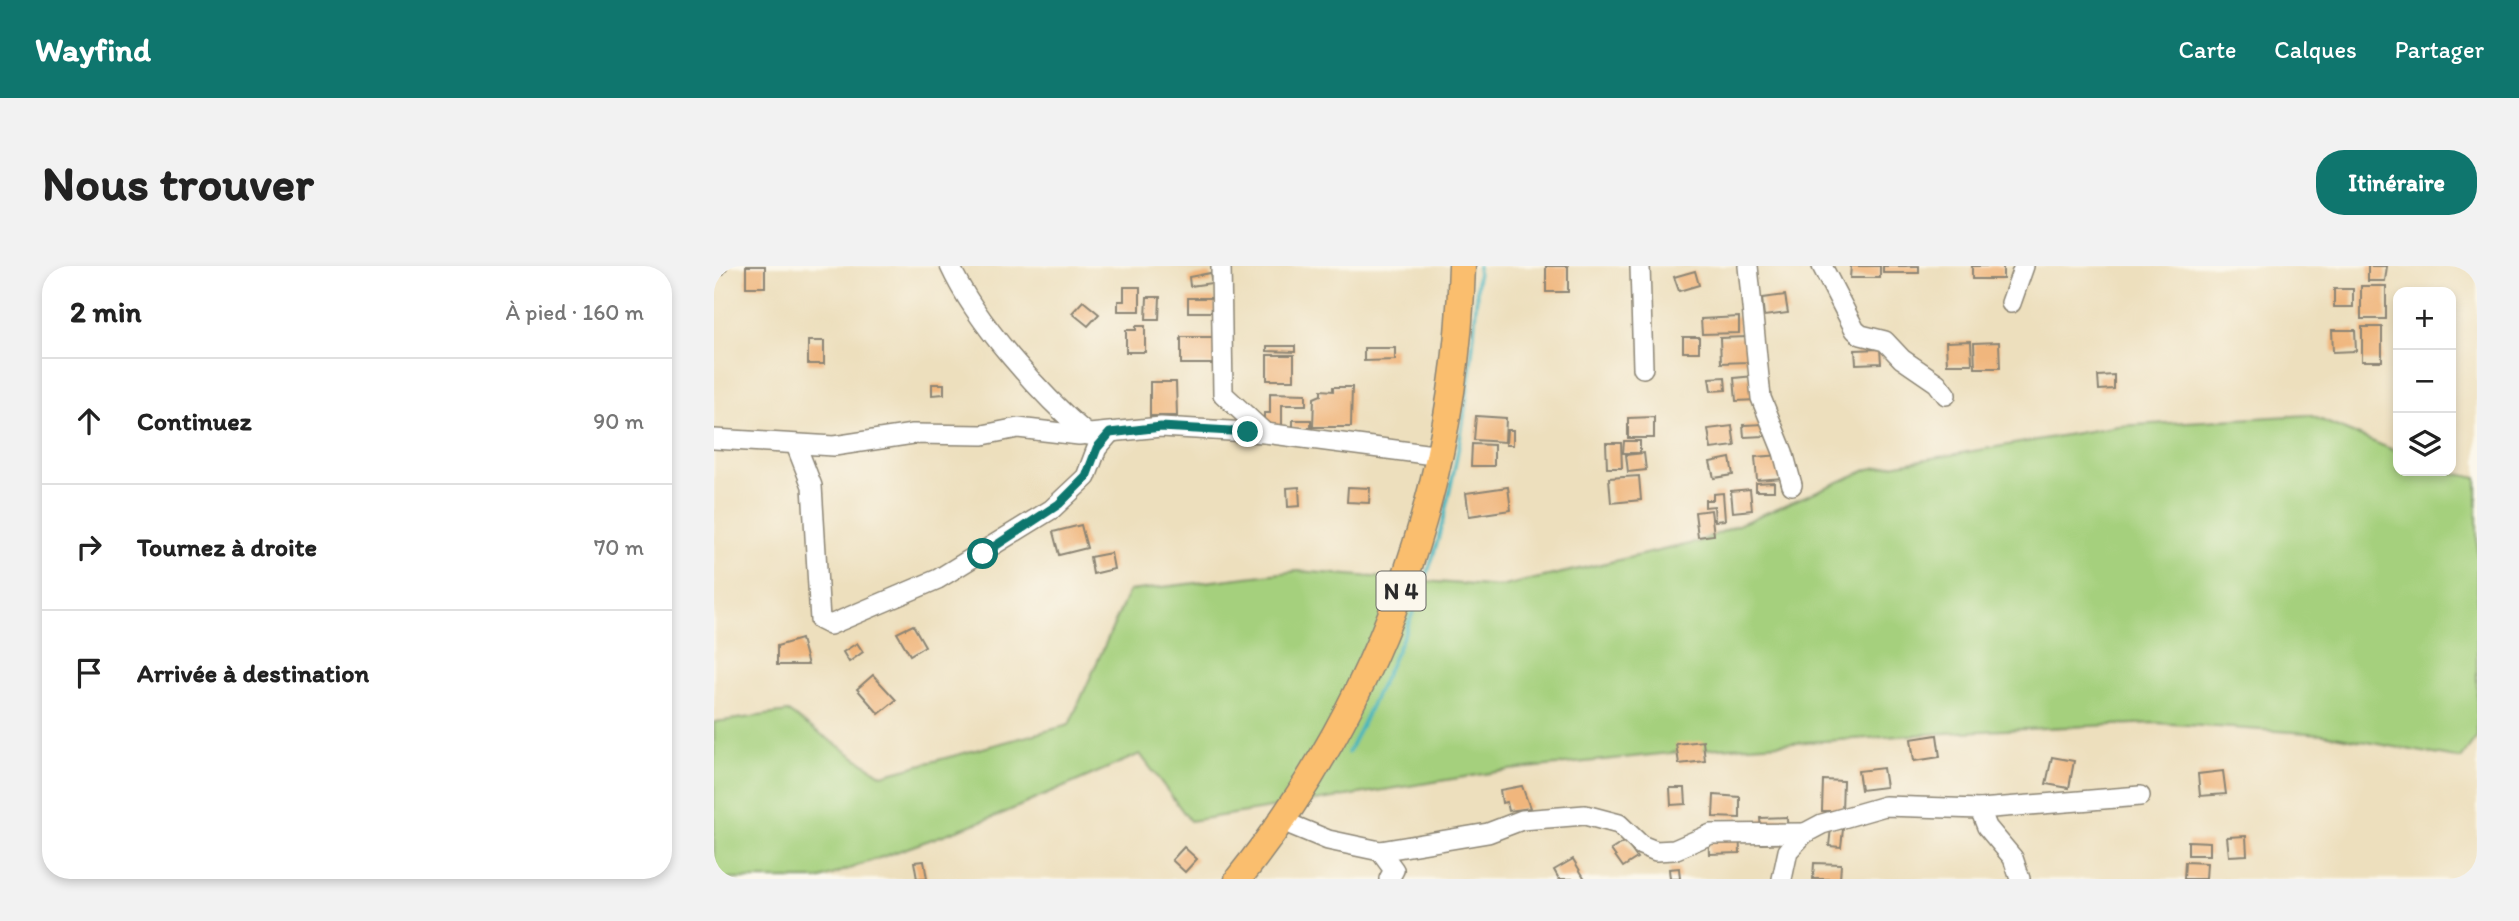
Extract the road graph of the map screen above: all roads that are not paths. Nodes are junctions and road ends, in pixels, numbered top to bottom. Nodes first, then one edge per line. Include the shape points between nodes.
1 (950, 266) edge
2 (1221, 266) edge
3 (1462, 266) edge
4 (1640, 266) edge
5 (1748, 266) edge
6 (1822, 266) edge
7 (2024, 266) edge
8 (2011, 303) dead end
9 (1643, 368) dead end
10 (1946, 396) dead end
11 (1110, 433) junction
12 (1265, 433) junction
13 (1088, 435) junction
14 (714, 439) edge
15 (796, 445) junction
16 (1441, 456) junction
17 (1792, 485) dead end
18 (2140, 796) dead end
19 (1980, 809) junction
20 (1282, 821) junction
21 (1805, 833) junction
22 (1380, 851) junction
23 (2017, 878) edge
24 (1238, 879) edge
25 (1389, 879) edge
26 (1782, 879) edge

1 - 13 street via 965,295 1039,390
2 - 12 street via 1223,394
3 - 16 highway, N 4 via 1453,386
4 - 9 street
5 - 17 street via 1761,398
6 - 10 street via 1856,330 1885,341 1937,383
7 - 8 street
11 - 12 street via 1161,427
11 - 13 street
11 - 15 street via 1097,448 1086,477 1052,509 938,579 830,625 820,620 812,486
12 - 16 street
13 - 15 street via 1018,428 984,435 913,434 844,445
14 - 15 street
16 - 20 highway, N 4 via 1414,555 1379,646 1343,723
18 - 19 street
19 - 21 street via 1892,805
19 - 23 street via 1987,827 2013,858
20 - 22 street via 1328,841
20 - 24 highway, N 4
21 - 22 street via 1710,834 1674,850 1656,851 1641,845 1619,824 1585,815 1522,820 1488,833
21 - 26 street via 1783,861
22 - 25 street via 1394,870

